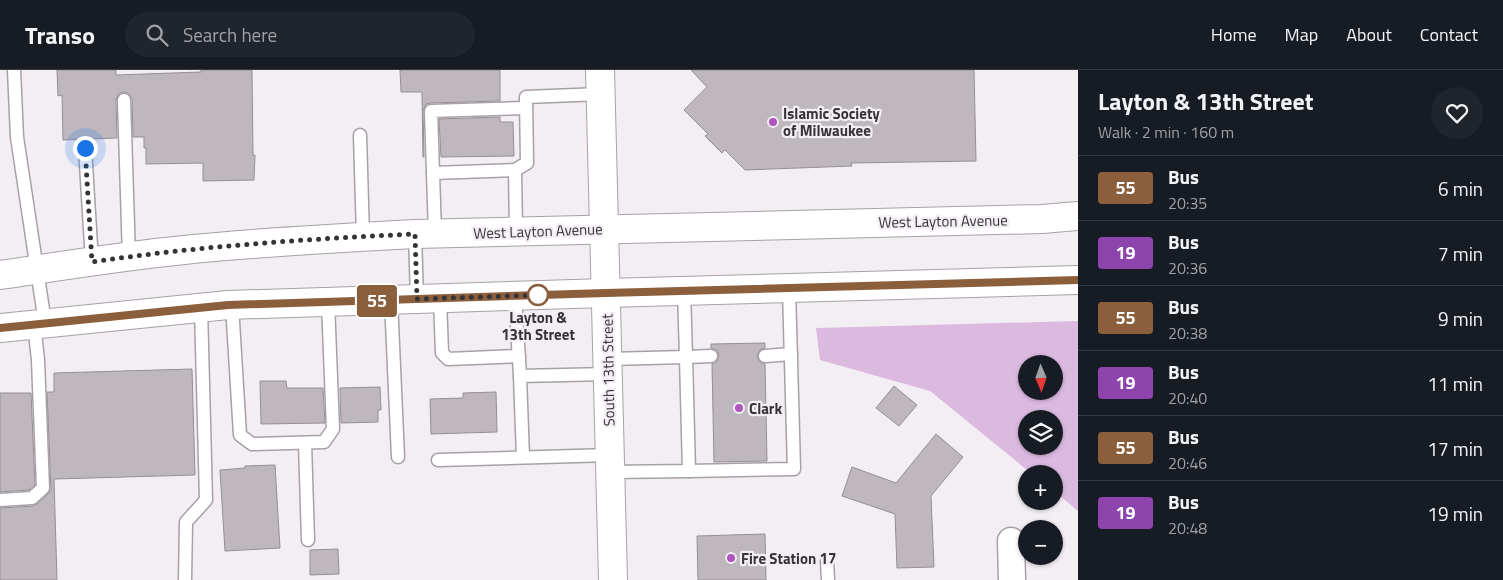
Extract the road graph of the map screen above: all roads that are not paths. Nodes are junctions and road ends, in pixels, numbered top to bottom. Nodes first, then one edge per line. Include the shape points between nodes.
1 (14, 70) edge
2 (600, 82) edge
3 (124, 100) dead end
4 (526, 108) junction
5 (360, 135) dead end
6 (85, 148) dead end
7 (515, 170) junction
8 (433, 173) junction
9 (1078, 216) edge
10 (605, 229) junction
11 (516, 231) junction
12 (425, 234) junction
13 (363, 237) junction
14 (129, 257) junction
15 (92, 262) junction
16 (38, 270) junction
17 (0, 275) edge
18 (1078, 280) edge
19 (789, 289) junction
20 (684, 291) junction
21 (606, 293) junction
22 (515, 296) junction
23 (416, 299) junction
24 (328, 302) junction
25 (232, 305) junction
26 (201, 308) junction
27 (40, 324) junction
28 (0, 328) edge
29 (791, 354) junction
30 (518, 356) junction
31 (711, 356) dead end
32 (765, 356) dead end
33 (686, 357) junction
34 (608, 367) junction
35 (520, 376) junction
36 (305, 443) junction
37 (398, 457) dead end
38 (523, 457) junction
39 (438, 460) dead end
40 (610, 463) junction
41 (689, 471) junction
42 (0, 500) edge
43 (308, 540) dead end
44 (1011, 541) dead end
45 (827, 560) dead end
46 (185, 580) edge
47 (613, 580) edge
48 (828, 580) edge
49 (1012, 580) edge

1 - 16 lane via 17,137
2 - 4 lane via 526,97
2 - 10 main road, South 13th Street
3 - 14 lane
4 - 7 lane via 528,163
4 - 8 lane via 432,111
5 - 13 lane
6 - 15 lane
7 - 8 lane
7 - 11 lane
8 - 12 lane
9 - 10 main road, West Layton Avenue
10 - 11 main road, West Layton Avenue
10 - 21 main road, South 13th Street
11 - 12 main road, West Layton Avenue
12 - 13 main road, West Layton Avenue
12 - 23 lane
13 - 14 main road, West Layton Avenue
14 - 15 main road, West Layton Avenue
15 - 16 main road, West Layton Avenue
16 - 17 main road, West Layton Avenue
16 - 27 lane
18 - 19 main road
19 - 20 main road
19 - 29 lane
20 - 21 main road
20 - 33 lane
21 - 22 main road
21 - 34 main road, South 13th Street
22 - 23 main road
22 - 30 lane
23 - 24 main road
23 - 30 lane via 448,359
23 - 37 lane
24 - 25 main road
24 - 36 lane via 333,429 324,442
25 - 26 main road
25 - 36 lane via 240,435 252,444
26 - 27 main road
26 - 46 lane via 206,500 186,522
27 - 28 main road
27 - 42 lane via 38,360 43,488 32,498
29 - 32 lane
29 - 41 lane via 794,469
30 - 35 lane
31 - 33 lane
33 - 34 lane
33 - 41 lane
34 - 35 lane
34 - 40 main road, South 13th Street
35 - 38 lane
36 - 43 lane
38 - 39 lane
38 - 40 lane
40 - 41 lane
40 - 47 main road, South 13th Street
44 - 49 street
45 - 48 lane

